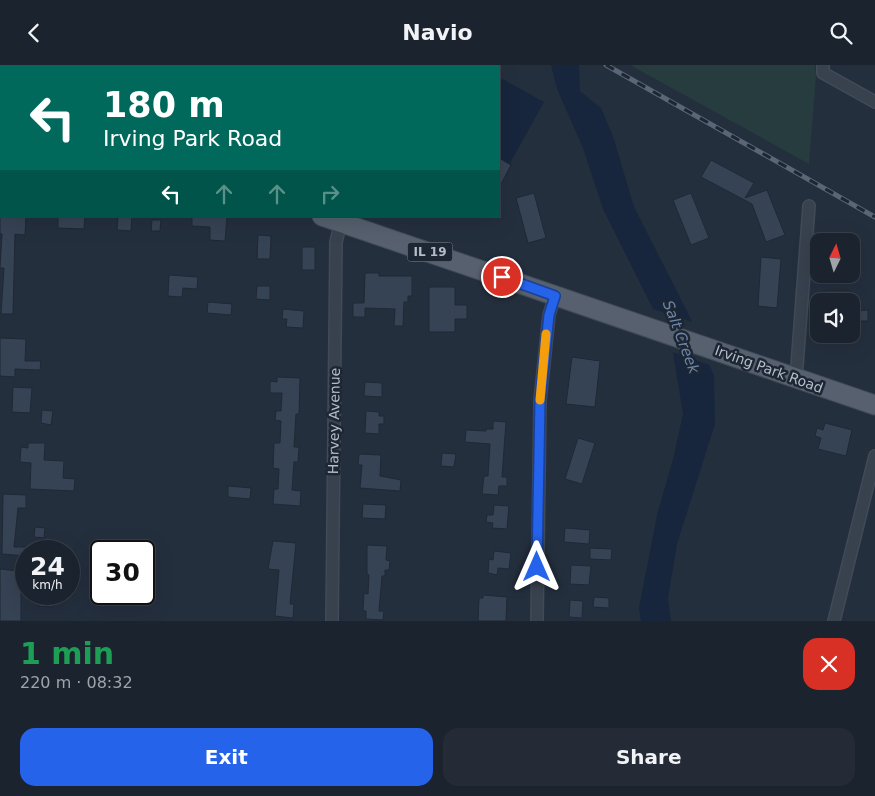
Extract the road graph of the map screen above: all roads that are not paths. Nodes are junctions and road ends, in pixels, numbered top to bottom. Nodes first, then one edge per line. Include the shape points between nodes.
1 (823, 69) edge
2 (875, 102) edge
3 (809, 206) dead end
4 (326, 217) edge
5 (341, 221) junction
6 (555, 296) junction
7 (796, 379) junction
8 (875, 405) edge
9 (875, 456) edge
10 (332, 621) edge
11 (537, 621) edge
12 (834, 621) edge

1 - 2 street
3 - 7 street
4 - 5 main road, Irving Park Road / IL 19
5 - 6 main road, Irving Park Road / IL 19
5 - 10 street, Harvey Avenue via 336,242
6 - 7 main road, Irving Park Road / IL 19
6 - 11 street via 549,315 540,401
7 - 8 main road, Irving Park Road / IL 19
9 - 12 street

